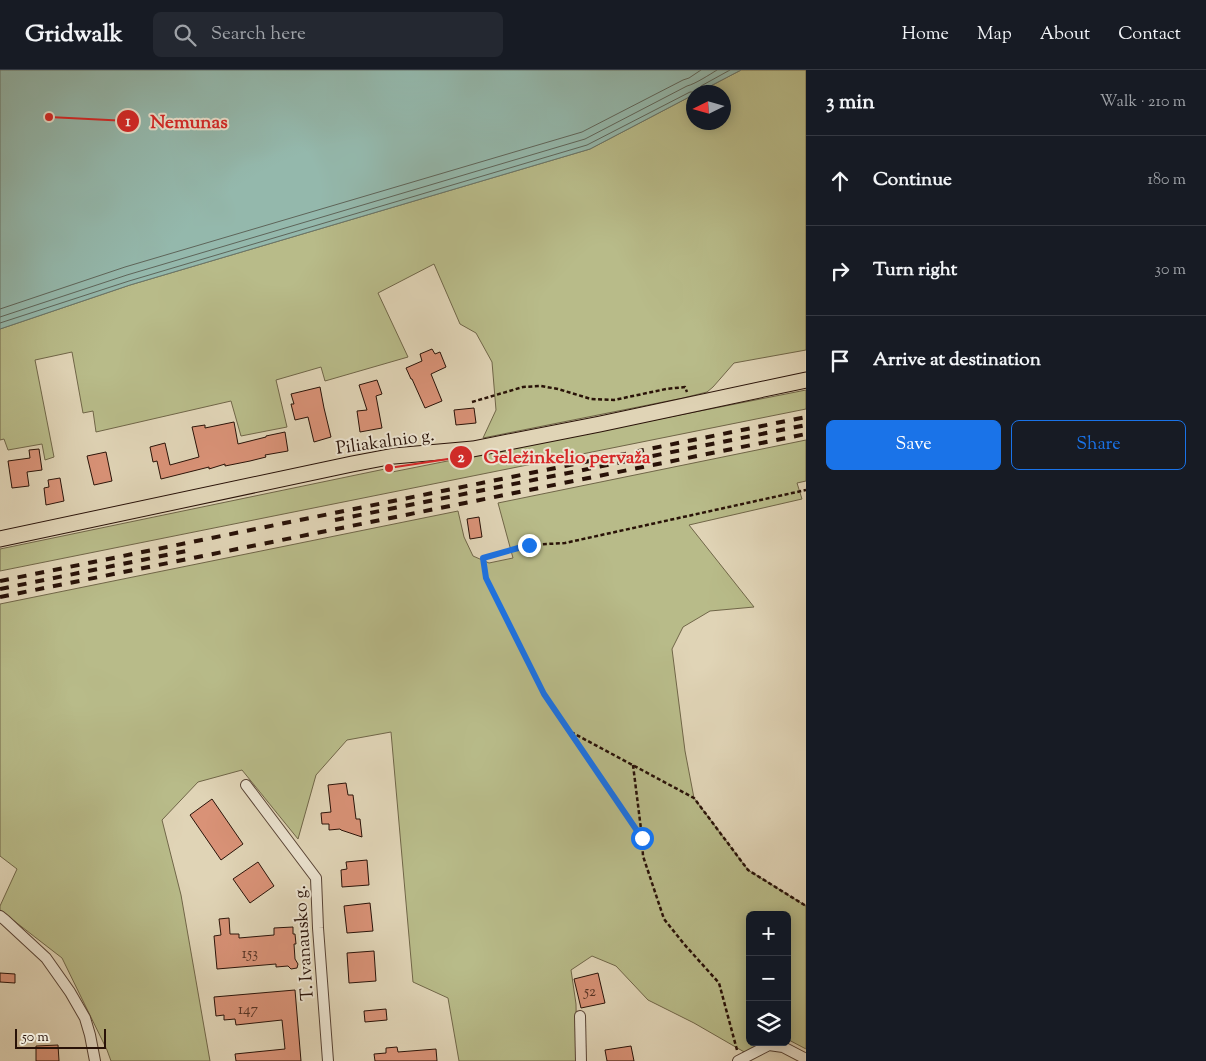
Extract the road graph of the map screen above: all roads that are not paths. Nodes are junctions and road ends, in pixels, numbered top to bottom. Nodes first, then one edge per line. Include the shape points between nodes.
1 (806, 380) edge
2 (0, 539) edge
3 (246, 785) dead end
4 (0, 916) edge
5 (580, 1016) dead end
6 (806, 1059) edge
7 (739, 1060) edge
8 (95, 1061) edge
9 (328, 1061) edge
10 (581, 1061) edge

1 - 2 main road, Piliakalnio g. via 473,449 394,456 286,477
3 - 9 street, T. Ivanausko g. via 316,878
4 - 8 street via 46,958 70,992 85,1018
5 - 10 street
6 - 7 street via 783,1047 769,1045

